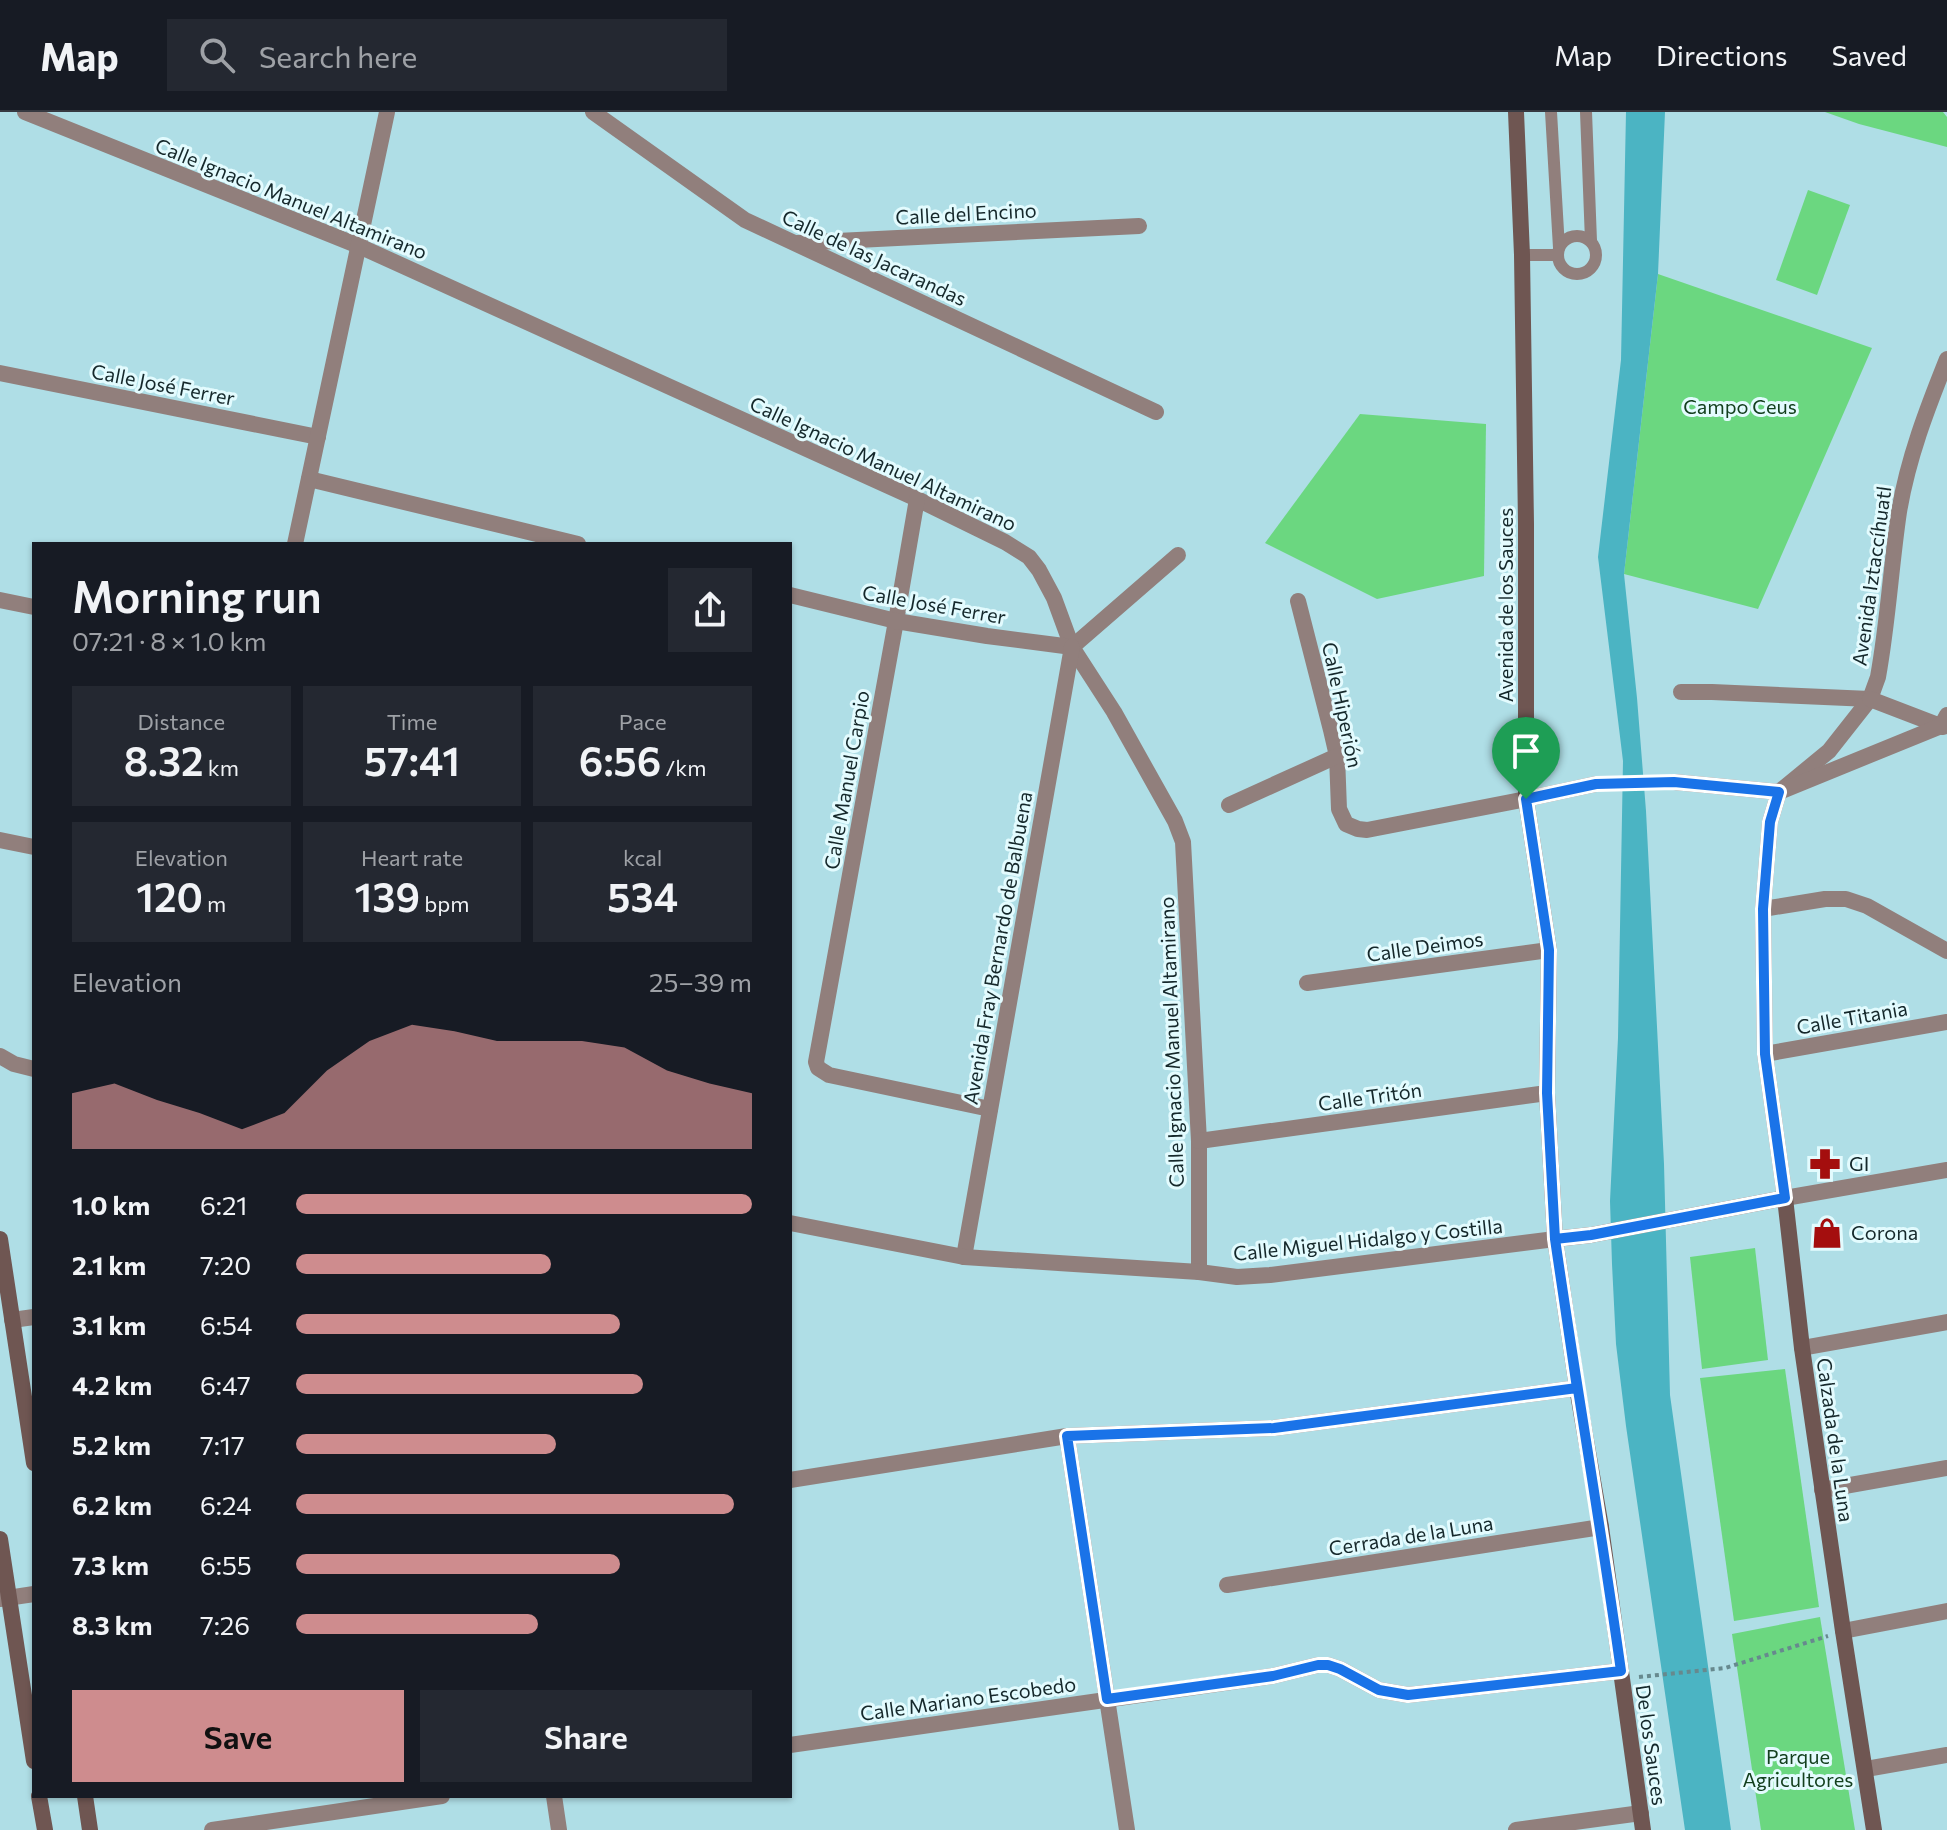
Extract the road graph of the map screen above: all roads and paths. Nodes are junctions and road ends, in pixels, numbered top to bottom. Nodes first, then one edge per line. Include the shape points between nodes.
1 (25, 112) edge
2 (387, 112) edge
3 (593, 112) edge
4 (1516, 112) edge
5 (1551, 112) edge
6 (1586, 112) edge
7 (1139, 226) dead end
8 (1591, 241) junction
9 (795, 243) junction
10 (359, 246) junction
11 (1558, 251) junction
12 (1522, 255) junction
13 (1947, 359) edge
14 (0, 373) edge
15 (1156, 412) dead end
16 (318, 437) junction
17 (309, 479) junction
18 (917, 499) junction
19 (295, 542) edge
20 (570, 542) edge
21 (1178, 555) dead end
22 (792, 595) edge
23 (0, 600) edge
24 (1298, 601) dead end
25 (32, 607) edge
26 (896, 621) junction
27 (1072, 647) junction
28 (1681, 692) dead end
29 (1870, 699) junction
30 (1945, 723) edge
31 (1337, 756) junction
32 (1674, 782) joint
33 (1596, 784) joint
34 (1779, 792) junction
35 (1526, 799) junction
36 (1229, 805) dead end
37 (0, 840) edge
38 (32, 847) edge
39 (1763, 909) junction
40 (1549, 950) junction
41 (1947, 951) edge
42 (1307, 983) dead end
43 (1947, 1022) edge
44 (1765, 1054) junction
45 (5, 1062) edge
46 (32, 1069) edge
47 (1547, 1093) junction
48 (990, 1109) junction
49 (1199, 1141) junction
50 (1947, 1170) edge
51 (1785, 1198) junction
52 (792, 1223) edge
53 (0, 1239) edge
54 (1555, 1239) junction
55 (964, 1257) junction
56 (1199, 1272) junction
57 (32, 1317) edge
58 (12, 1320) junction
59 (1947, 1322) edge
60 (1802, 1348) junction
61 (1577, 1388) junction
62 (1067, 1436) junction
63 (32, 1450) edge
64 (1947, 1468) edge
65 (792, 1480) edge
66 (1822, 1490) junction
67 (1601, 1527) junction
68 (0, 1539) edge
69 (1227, 1585) dead end
70 (32, 1594) edge
71 (4, 1598) edge
72 (1947, 1611) edge
73 (1843, 1631) junction
74 (1621, 1671) junction
75 (1658, 1676) dead end
76 (1107, 1699) junction
77 (792, 1745) edge
78 (32, 1750) edge
79 (1947, 1755) edge
80 (1866, 1769) junction
81 (39, 1798) edge
82 (85, 1798) edge
83 (428, 1798) edge
84 (554, 1798) edge
85 (1641, 1813) junction
86 (45, 1830) edge
87 (90, 1830) edge
88 (212, 1830) edge
89 (559, 1830) edge
90 (1127, 1830) edge
91 (1516, 1830) edge
92 (1643, 1830) edge
93 (1874, 1830) edge

1 - 10 street, Calle Ignacio Manuel Altamirano
2 - 10 street
3 - 9 street, Calle de las Jacarandas via 745,220
4 - 12 main road, Avenida de los Sauces
5 - 11 lane
6 - 8 lane
7 - 9 street, Calle del Encino
8 - 11 lane via 1569,237
8 - 11 lane via 1597,255 1585,273 1569,273 1559,262
9 - 15 street, Calle de las Jacarandas
10 - 16 street
10 - 18 street, Calle Ignacio Manuel Altamirano
11 - 12 lane
12 - 35 main road, Avenida de los Sauces
13 - 29 street, Avenida Iztaccíhuatl via 1905,485 1878,677
14 - 16 street, Calle José Ferrer
16 - 17 street
17 - 19 street
17 - 20 street
18 - 26 street, Calle Manuel Carpio
18 - 27 street, Calle Ignacio Manuel Altamirano via 1029,557 1047,583
21 - 27 street
22 - 26 street, Calle José Ferrer
23 - 25 street
24 - 31 street, Calle Hiperión
26 - 27 street, Calle José Ferrer
26 - 48 street, Calle Manuel Carpio via 816,1062 829,1075
27 - 48 street, Avenida Fray Bernardo de Balbuena
27 - 49 street, Calle Ignacio Manuel Altamirano via 1114,712 1183,842
28 - 29 street
29 - 30 street
29 - 34 street, Avenida Iztaccíhuatl via 1829,751
30 - 34 street
31 - 35 street, Calle Hiperión via 1340,814 1358,829
31 - 36 street
32 - 33 path
32 - 34 street
33 - 35 street, Calle Hiperión
34 - 39 street via 1770,822
35 - 40 main road, Avenida de los Sauces
37 - 38 street
39 - 41 street via 1846,899
39 - 44 street, Calzada de la Luna
40 - 42 street, Calle Deimos
40 - 47 main road, Avenida de los Sauces
43 - 44 street, Calle Titania
44 - 51 street, Calzada de la Luna
45 - 46 street
47 - 49 street, Calle Tritón
47 - 54 main road, Avenida de los Sauces
48 - 55 street, Avenida Fray Bernardo de Balbuena
49 - 56 street, Calle Ignacio Manuel Altamirano
50 - 51 street, Calle Miguel Hidalgo y Costilla
51 - 54 main road, Calle Miguel Hidalgo y Costilla
51 - 60 main road, Calzada de la Luna
52 - 55 street, Calle Miguel Hidalgo y Costilla
53 - 58 main road
54 - 56 street, Calle Miguel Hidalgo y Costilla via 1270,1275
54 - 61 main road, De los Sauces
55 - 56 street, Calle Miguel Hidalgo y Costilla
57 - 58 street
58 - 63 main road
59 - 60 street
60 - 66 main road, Calzada de la Luna
61 - 62 street via 1274,1428
61 - 67 main road, De los Sauces
62 - 65 street
62 - 76 street
64 - 66 street
66 - 73 main road, Calzada de la Luna
67 - 69 street, Cerrada de la Luna
67 - 74 main road, De los Sauces
68 - 71 main road
70 - 71 street
71 - 78 main road
72 - 73 street
73 - 75 path via 1725,1668
73 - 80 main road, Calzada de la Luna
74 - 76 street, Calle Mariano Escobedo via 1408,1695 1379,1690 1340,1669 1318,1665
74 - 85 main road, De los Sauces
76 - 77 street, Calle Mariano Escobedo
76 - 90 street
79 - 80 street
80 - 93 main road, Calzada de la Luna
81 - 86 main road
82 - 87 main road
83 - 88 street
84 - 89 street
85 - 91 street
85 - 92 main road, De los Sauces

